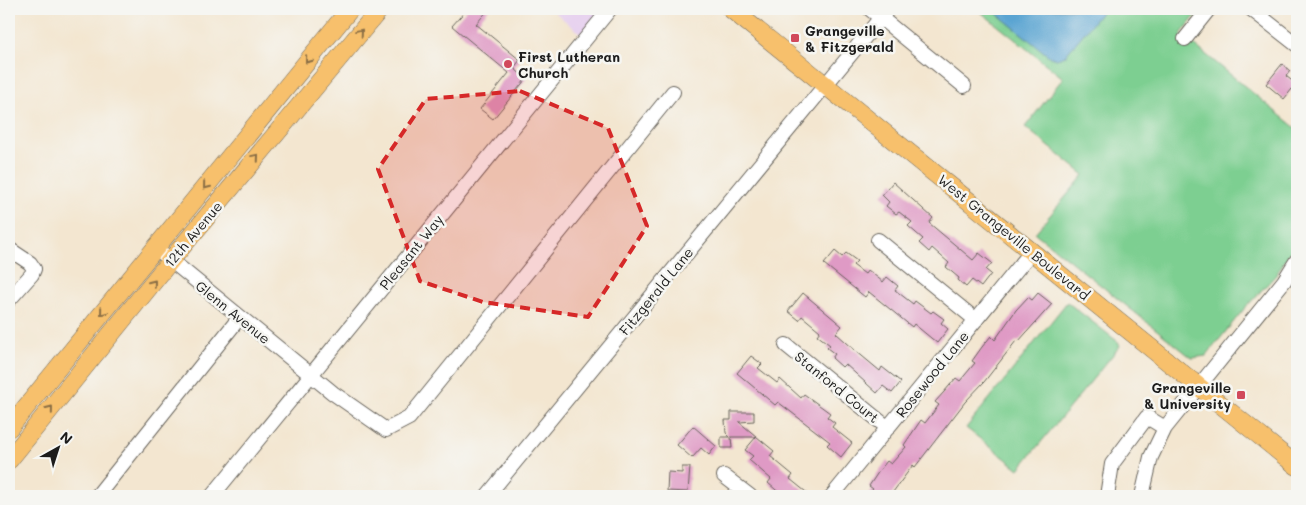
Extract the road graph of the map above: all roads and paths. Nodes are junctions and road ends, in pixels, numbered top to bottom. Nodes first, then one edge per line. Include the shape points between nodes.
1 (350, 9) edge
2 (380, 9) edge
3 (610, 9) edge
4 (731, 9) edge
5 (1209, 9) edge
6 (1251, 9) edge
7 (879, 12) edge
8 (1185, 39) dead end
9 (1297, 45) edge
10 (825, 85) junction
11 (964, 86) dead end
12 (673, 92) dead end
13 (878, 240) dead end
14 (156, 248) junction
15 (9, 249) edge
16 (1032, 252) junction
17 (171, 260) junction
18 (1296, 266) edge
19 (9, 300) edge
20 (240, 317) junction
21 (976, 320) junction
22 (786, 345) dead end
23 (311, 375) junction
24 (1199, 386) junction
25 (9, 428) edge
26 (888, 428) junction
27 (1165, 428) junction
28 (9, 460) edge
29 (1297, 466) edge
30 (724, 476) dead end
31 (97, 496) edge
32 (212, 496) edge
33 (487, 496) edge
34 (750, 496) edge
35 (832, 496) edge
36 (1107, 496) edge
37 (1142, 496) edge

1 -> 14 main road, 12th Avenue
17 -> 2 main road, 12th Avenue
3 - 23 street, Pleasant Way
4 - 10 main road, West Grangeville Boulevard
5 - 8 street
6 - 9 street
7 - 10 street, Fitzgerald Lane
7 - 11 street
10 - 16 main road, West Grangeville Boulevard
10 - 33 street, Fitzgerald Lane
12 - 23 street, Glenn Avenue via 409,418 386,430
13 - 21 street
14 - 17 street, Glenn Avenue
14 -> 25 main road, 12th Avenue
15 - 19 street via 34,269
16 - 21 street, Rosewood Lane
16 - 24 main road, West Grangeville Boulevard
17 - 20 street, Glenn Avenue
28 -> 17 main road, 12th Avenue
18 - 24 street
20 - 23 street, Glenn Avenue
20 - 31 street
21 - 26 street, Rosewood Lane
22 - 26 street, Stanford Court
23 - 32 street, Pleasant Way
24 - 27 street
24 - 29 main road, West Grangeville Boulevard
26 - 35 street, Rosewood Lane
27 - 36 street via 1147,417 1112,464
27 - 37 street via 1151,457
30 - 34 street

